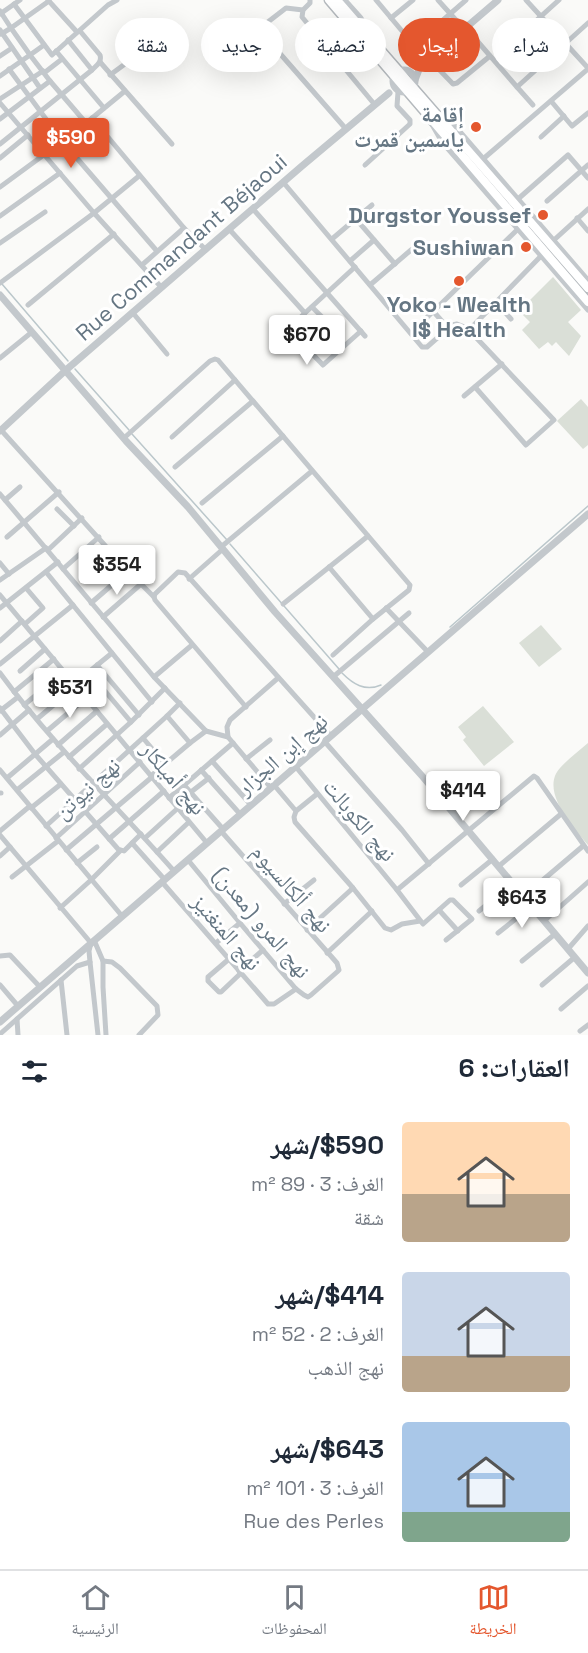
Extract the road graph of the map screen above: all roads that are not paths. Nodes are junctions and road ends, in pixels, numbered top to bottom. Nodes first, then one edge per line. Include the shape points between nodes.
1 (20, 0) edge
2 (117, 0) edge
3 (310, 0) edge
4 (329, 0) edge
5 (337, 0) edge
6 (376, 0) edge
7 (413, 0) edge
8 (438, 0) edge
9 (466, 0) edge
10 (498, 0) edge
11 (526, 0) edge
12 (559, 0) edge
13 (48, 1) edge
14 (348, 1) edge
15 (106, 3) edge
16 (14, 4) junction
17 (303, 10) junction
18 (0, 13) edge
19 (451, 14) junction
20 (541, 17) joint
21 (353, 18) edge
22 (360, 18) edge
23 (391, 18) junction
24 (446, 18) edge
25 (455, 18) edge
26 (477, 18) edge
27 (25, 19) junction
28 (588, 23) edge
29 (398, 26) edge
30 (11, 28) junction
31 (79, 32) junction
32 (1, 33) edge
33 (570, 39) edge
34 (68, 40) junction
35 (44, 45) junction
36 (480, 45) edge
37 (12, 48) junction
38 (570, 48) edge
39 (56, 51) junction
40 (30, 55) junction
41 (0, 56) edge
42 (490, 56) junction
43 (386, 58) edge
44 (62, 59) junction
45 (21, 62) junction
46 (100, 62) junction
47 (480, 64) edge
48 (588, 68) edge
49 (9, 69) junction
50 (93, 70) junction
51 (115, 71) edge
52 (43, 72) junction
53 (406, 72) edge
54 (417, 72) edge
55 (441, 72) edge
56 (470, 72) edge
57 (534, 72) edge
58 (110, 75) junction
59 (398, 75) junction
60 (0, 76) edge
61 (32, 78) junction
62 (80, 79) junction
63 (50, 81) junction
64 (21, 85) junction
65 (518, 87) junction
66 (40, 88) junction
67 (407, 89) junction
68 (124, 91) junction
69 (389, 93) junction
70 (61, 94) junction
71 (29, 96) junction
72 (551, 101) junction
73 (0, 103) edge
74 (375, 105) junction
75 (533, 105) dead end
76 (104, 108) junction
77 (9, 112) junction
78 (39, 112) junction
79 (430, 113) junction
80 (588, 113) edge
81 (564, 116) junction
82 (92, 118) junction
83 (0, 119) edge
84 (86, 123) junction
85 (21, 127) junction
86 (346, 129) junction
87 (28, 135) junction
88 (541, 137) dead end
89 (63, 142) junction
90 (0, 144) edge
91 (172, 144) dead end
92 (45, 154) junction
93 (0, 158) edge
94 (483, 159) junction
95 (365, 165) dead end
96 (588, 165) edge
97 (582, 171) junction
98 (60, 173) junction
99 (139, 176) junction
100 (588, 178) edge
101 (283, 183) junction
102 (0, 187) edge
103 (111, 199) junction
104 (518, 199) junction
105 (547, 201) dead end
106 (372, 205) dead end
107 (253, 209) junction
108 (588, 209) edge
109 (45, 212) dead end
110 (94, 213) junction
111 (0, 216) edge
112 (578, 218) junction
113 (356, 219) junction
114 (184, 228) junction
115 (518, 229) junction
116 (230, 230) junction
117 (588, 231) edge
118 (114, 234) junction
119 (332, 239) junction
120 (374, 240) junction
121 (554, 240) junction
122 (0, 243) edge
123 (156, 250) junction
124 (206, 250) junction
125 (411, 250) dead end
126 (541, 256) junction
127 (350, 261) junction
128 (394, 264) junction
129 (142, 265) junction
130 (355, 267) junction
131 (587, 278) edge
132 (1, 283) edge
133 (370, 285) junction
134 (162, 288) junction
135 (588, 288) edge
136 (327, 292) junction
137 (0, 295) edge
138 (496, 302) junction
139 (588, 302) edge
140 (28, 305) dead end
141 (312, 307) junction
142 (588, 310) edge
143 (433, 311) junction
144 (133, 313) junction
145 (303, 315) junction
146 (511, 319) dead end
147 (330, 325) dead end
148 (448, 328) junction
149 (469, 330) junction
150 (361, 331) junction
151 (32, 332) junction
152 (411, 333) junction
153 (365, 336) dead end
154 (167, 354) dead end
155 (335, 354) junction
156 (0, 358) edge
157 (502, 364) junction
158 (66, 370) junction
159 (235, 380) junction
160 (475, 387) junction
161 (464, 396) dead end
162 (252, 401) junction
163 (1, 430) edge
164 (128, 434) junction
165 (283, 436) junction
166 (172, 437) dead end
167 (175, 467) dead end
168 (312, 471) junction
169 (20, 487) dead end
170 (58, 492) junction
171 (2, 498) edge
172 (202, 503) dead end
173 (57, 509) dead end
174 (588, 514) edge
175 (82, 518) junction
176 (25, 522) junction
177 (74, 526) junction
178 (368, 536) junction
179 (7, 537) dead end
180 (99, 537) junction
181 (225, 545) junction
182 (47, 549) junction
183 (58, 562) junction
184 (0, 563) edge
185 (329, 567) junction
186 (63, 568) junction
187 (128, 571) junction
188 (46, 572) junction
189 (9, 574) junction
190 (0, 579) edge
191 (189, 579) junction
192 (141, 584) junction
193 (26, 588) junction
194 (0, 595) edge
195 (154, 597) junction
196 (7, 603) junction
197 (91, 603) junction
198 (283, 604) dead end
199 (72, 605) junction
200 (0, 608) edge
201 (386, 608) junction
202 (409, 613) dead end
203 (103, 617) junction
204 (373, 619) junction
205 (399, 622) junction
206 (23, 623) junction
207 (34, 635) junction
208 (0, 641) edge
209 (192, 645) junction
210 (45, 649) junction
211 (428, 652) junction
212 (112, 653) junction
213 (333, 655) dead end
214 (54, 659) junction
215 (0, 664) edge
216 (97, 665) junction
217 (20, 671) dead end
218 (64, 672) junction
219 (88, 672) junction
220 (338, 672) junction
221 (0, 673) edge
222 (154, 677) junction
223 (278, 678) junction
224 (75, 685) junction
225 (165, 688) junction
226 (16, 695) junction
227 (86, 698) junction
228 (152, 702) junction
229 (180, 703) junction
230 (246, 707) junction
231 (27, 708) junction
232 (363, 709) junction
233 (0, 710) edge
234 (97, 711) junction
235 (139, 715) junction
236 (167, 716) junction
237 (37, 719) junction
238 (131, 722) junction
239 (107, 724) junction
240 (12, 725) junction
241 (47, 731) junction
242 (206, 731) junction
243 (0, 735) edge
244 (117, 735) junction
245 (228, 737) junction
246 (143, 738) junction
247 (53, 739) junction
248 (328, 739) junction
249 (270, 740) dead end
250 (190, 743) junction
251 (233, 743) junction
252 (58, 745) junction
253 (129, 750) junction
254 (64, 752) junction
255 (35, 754) junction
256 (69, 757) junction
257 (246, 759) junction
258 (212, 761) junction
259 (140, 762) junction
260 (165, 764) junction
261 (46, 766) junction
262 (296, 767) junction
263 (80, 769) junction
264 (0, 770) edge
265 (201, 770) junction
266 (152, 777) junction
267 (7, 778) junction
268 (209, 778) junction
269 (92, 783) junction
270 (61, 784) junction
271 (184, 785) junction
272 (272, 787) junction
273 (17, 790) junction
274 (164, 791) junction
275 (191, 792) junction
276 (317, 794) junction
277 (103, 795) junction
278 (169, 798) junction
279 (74, 799) junction
280 (251, 805) junction
281 (31, 807) junction
282 (115, 808) junction
283 (178, 808) junction
284 (296, 811) junction
285 (86, 812) junction
286 (240, 814) junction
287 (561, 814) junction
288 (128, 821) junction
289 (189, 822) junction
290 (96, 825) junction
291 (46, 826) junction
292 (222, 830) junction
293 (470, 831) junction
294 (0, 833) edge
295 (143, 836) junction
296 (57, 839) junction
297 (109, 839) junction
298 (132, 843) junction
299 (207, 843) junction
300 (583, 846) junction
301 (10, 847) junction
302 (97, 847) dead end
303 (66, 850) junction
304 (120, 851) junction
305 (588, 851) edge
306 (157, 852) junction
307 (0, 856) edge
308 (493, 859) junction
309 (188, 860) junction
310 (77, 863) junction
311 (429, 864) junction
312 (26, 865) junction
313 (499, 866) junction
314 (174, 871) junction
315 (12, 878) dead end
316 (91, 880) junction
317 (314, 880) dead end
318 (163, 881) junction
319 (588, 882) edge
320 (513, 883) junction
321 (461, 885) dead end
322 (353, 888) junction
323 (399, 888) junction
324 (524, 896) junction
325 (284, 904) junction
326 (532, 906) junction
327 (60, 908) junction
328 (439, 910) junction
329 (372, 911) junction
330 (479, 911) dead end
331 (122, 916) junction
332 (420, 921) junction
333 (544, 921) junction
334 (240, 923) junction
335 (588, 926) edge
336 (307, 930) junction
337 (458, 931) junction
338 (498, 933) dead end
339 (555, 934) junction
340 (446, 940) dead end
341 (93, 942) junction
342 (216, 943) junction
343 (568, 949) junction
344 (263, 950) junction
345 (327, 953) junction
346 (0, 956) edge
347 (574, 957) junction
348 (230, 959) junction
349 (103, 961) junction
350 (522, 961) dead end
351 (90, 962) junction
352 (338, 966) joint
353 (587, 969) edge
354 (240, 972) junction
355 (62, 980) junction
356 (0, 985) edge
357 (542, 985) dead end
358 (588, 986) edge
359 (40, 987) junction
360 (296, 989) junction
361 (18, 1006) junction
362 (561, 1009) dead end
363 (17, 1019) junction
364 (0, 1022) edge
365 (588, 1025) edge
366 (580, 1031) dead end
367 (0, 1034) edge
368 (18, 1035) edge
369 (67, 1035) edge
370 (98, 1035) edge
371 (106, 1035) edge
372 (139, 1035) edge

1 - 16 street
2 - 15 street
3 - 17 street
4 - 59 highway
5 - 21 highway
6 - 23 street
7 - 23 street
8 - 19 street
9 - 19 street
10 - 26 street
11 - 20 street
12 - 20 street
13 - 27 street
13 - 31 street
14 - 22 street
15 - 31 street
16 - 18 street
16 - 27 street
17 - 74 street via 306,23
17 - 86 street via 286,8 264,25 262,33
18 - 30 street
19 - 24 street
19 - 25 street
23 - 29 street
27 - 30 street
27 - 35 street
28 - 33 street
30 - 32 street
30 - 40 street
31 - 34 street
31 - 46 street via 100,55
32 - 37 street
34 - 39 street
34 - 50 street
35 - 39 street via 52,55
35 - 40 street
36 - 42 street
37 - 41 street
37 - 45 street
38 - 48 street
39 - 44 street
40 - 45 street
40 - 52 street
42 - 47 street
42 - 65 street
43 - 59 highway
44 - 52 street
44 - 62 street
45 - 49 street
45 - 61 street
46 - 50 street
46 - 58 street
48 - 72 street
49 - 60 street
49 - 64 street
50 - 62 street
51 - 58 street
52 - 61 street
52 - 63 street
53 - 59 street
54 - 67 street
55 - 56 street via 453,84
57 - 65 street
58 - 68 street
59 - 67 highway
59 - 67 street via 395,88
59 - 69 street
61 - 64 street
61 - 66 street
62 - 70 street
62 - 76 street
63 - 66 street
63 - 70 street
64 - 71 street
64 - 73 street
65 - 75 street
66 - 71 street
67 - 69 street
67 - 79 highway
67 - 95 street via 397,106 410,124
68 - 76 street
68 - 91 street
69 - 74 street, Rue Commandant Béjaoui
70 - 78 street
70 - 84 street
71 - 77 street
71 - 78 street
72 - 81 street
72 - 94 street
73 - 77 street
74 - 86 street, Rue Commandant Béjaoui
76 - 82 street
77 - 83 street
77 - 85 street
78 - 85 street
78 - 89 street
79 - 94 street via 450,122
79 - 115 street via 442,142
79 - 135 highway
79 - 139 highway
80 - 81 street via 573,126
81 - 88 street
82 - 84 street
82 - 99 street
84 - 89 street
85 - 87 street
85 - 90 street
86 - 101 street, Rue Commandant Béjaoui
87 - 92 street
87 - 93 street
89 - 103 street
92 - 98 street
92 - 102 street
94 - 104 street
96 - 97 street
97 - 100 street
97 - 104 street via 568,155
97 - 105 street
98 - 110 street
98 - 111 street
99 - 103 street
99 - 114 street
101 - 107 street, Rue Commandant Béjaoui
101 - 119 street
103 - 110 street
103 - 123 street
104 - 121 street
106 - 113 street
107 - 116 street, Rue Commandant Béjaoui
107 - 136 street
108 - 112 street
109 - 122 street
110 - 118 street
110 - 132 street
112 - 117 street
112 - 121 street
113 - 119 street
113 - 120 street
114 - 123 street
114 - 124 street
115 - 126 street
115 - 143 street
116 - 124 street, Rue Commandant Béjaoui
116 - 145 street
118 - 129 street
118 - 140 street
119 - 127 street
120 - 127 street
120 - 128 street
121 - 131 street
123 - 129 street
124 - 134 street, Rue Commandant Béjaoui
125 - 128 street
126 - 138 street
126 - 142 street
127 - 130 street
128 - 133 street
129 - 134 street
130 - 133 street
130 - 136 street
133 - 152 street
134 - 144 street, Rue Commandant Béjaoui
136 - 141 street
136 - 150 street
137 - 151 street
138 - 146 street
138 - 149 street
141 - 145 street
141 - 147 street
143 - 148 street
143 - 152 street
144 - 154 street
144 - 158 street, Rue Commandant Béjaoui
145 - 155 street
145 - 155 street via 290,331 323,365
148 - 149 street via 457,324
148 - 152 street via 424,348
149 - 157 street
150 - 153 street
150 - 155 street
151 - 156 street
151 - 158 street
157 - 160 street
157 - 160 street via 554,420 526,445
158 - 163 street, Rue Commandant Béjaoui
158 - 164 street
159 - 162 street
159 - 164 street via 218,360 210,361
159 - 166 street
160 - 161 street
162 - 165 street
162 - 167 street
163 - 170 street
164 - 181 street
165 - 168 street
165 - 172 street
168 - 178 street
168 - 181 street
169 - 171 street
170 - 175 street
170 - 176 street
171 - 176 street
173 - 177 street
174 - 211 street, نهج إبن الجزار
175 - 177 street
175 - 180 street
176 - 179 street
176 - 182 street
177 - 182 street
178 - 185 street
178 - 201 street via 410,585
180 - 186 street
180 - 187 street
181 - 191 street
181 - 220 street via 249,582
182 - 183 street
182 - 189 street
183 - 186 street
183 - 188 street
184 - 189 street
185 - 198 street
185 - 204 street
186 - 197 street
187 - 192 street
187 - 197 street
188 - 193 street
188 - 199 street
189 - 190 street
191 - 195 street via 178,572
191 - 223 street
192 - 195 street
192 - 203 street
193 - 196 street
193 - 206 street via 43,608
194 - 196 street, نهج أميلكار
195 - 209 street
196 - 200 street
196 - 206 street, نهج أميلكار
197 - 203 street
199 - 207 street
199 - 212 street
201 - 204 street
201 - 205 street
202 - 205 street
203 - 222 street
204 - 213 street
205 - 211 street
205 - 220 street
206 - 207 street, نهج أميلكار
206 - 208 street
207 - 210 street, نهج أميلكار
207 - 215 street
209 - 222 street
209 - 230 street
210 - 214 street, نهج أميلكار
210 - 217 street
211 - 232 street, نهج إبن الجزار
212 - 216 street
212 - 228 street
214 - 218 street, نهج أميلكار
214 - 226 street
216 - 219 street
216 - 235 street
218 - 224 street, نهج أميلكار
218 - 231 street
219 - 224 street
219 - 238 street
220 - 232 street
221 - 226 street
222 - 225 street
223 - 230 street
223 - 248 street
224 - 227 street, نهج أميلكار
224 - 237 street
225 - 228 street
225 - 229 street
226 - 231 street
226 - 233 street
227 - 234 street, نهج أميلكار
227 - 241 street
228 - 235 street
229 - 236 street
229 - 242 street
230 - 245 street via 230,720
231 - 237 street
231 - 240 street
232 - 248 street, نهج إبن الجزار
232 - 293 street
233 - 240 street
234 - 239 street, نهج أميلكار
234 - 252 street
235 - 238 street
236 - 246 street
236 - 250 street
237 - 241 street
238 - 244 street
239 - 244 street, نهج أميلكار
239 - 256 street
240 - 243 street
240 - 255 street
241 - 247 street
242 - 245 street
242 - 250 street
244 - 253 street, نهج أميلكار
244 - 263 street
245 - 251 street
246 - 253 street
246 - 260 street
247 - 252 street
247 - 255 street
248 - 262 street, نهج إبن الجزار
248 - 311 street
249 - 257 street
250 - 260 street
251 - 257 street
251 - 258 street
252 - 254 street
253 - 259 street, نهج أميلكار
253 - 269 street
254 - 256 street
254 - 261 street
255 - 261 street
255 - 267 street
256 - 263 street
257 - 272 street
258 - 265 street
258 - 280 street
259 - 266 street, نهج أميلكار
259 - 277 street, نهج نيوتن
260 - 266 street
261 - 270 street
261 - 273 street
262 - 272 street, نهج إبن الجزار
262 - 276 street, نهج الكوبالت
263 - 269 street
264 - 267 street
265 - 268 street
265 - 271 street
266 - 274 street, نهج أميلكار
266 - 282 street
267 - 273 street
268 - 275 street
268 - 286 street
269 - 277 street
269 - 279 street
270 - 279 street
270 - 281 street
271 - 275 street, نهج ألكالسيوم
271 - 278 street
272 - 280 street, نهج إبن الجزار
272 - 284 street
273 - 281 street
274 - 278 street, نهج أميلكار
274 - 288 street
275 - 292 street, نهج ألكالسيوم
276 - 284 street
276 - 323 street, نهج الكوبالت
277 - 282 street
277 - 285 street, نهج نيوتن
278 - 283 street, نهج أميلكار
279 - 285 street
279 - 291 street
280 - 286 street, نهج إبن الجزار
281 - 291 street
281 - 294 street
282 - 288 street
282 - 290 street
283 - 289 street, نهج أميلكار
283 - 295 street
284 - 322 street via 295,822
285 - 290 street
285 - 296 street, نهج نيوتن
286 - 292 street, نهج إبن الجزار
287 - 293 street via 534,776
287 - 300 street
287 - 313 street
288 - 295 street
288 - 297 street
289 - 299 street, نهج أميلكار
289 - 306 street
290 - 297 street
290 - 303 street
291 - 296 street
292 - 299 street, نهج إبن الجزار
292 - 325 street, نهج ألكالسيوم
293 - 308 street
293 - 311 street
294 - 301 street
295 - 298 street
295 - 306 street
296 - 303 street
296 - 312 street, نهج نيوتن
297 - 304 street
298 - 304 street
298 - 318 street, نهج المنغنيز
299 - 309 street, نهج إبن الجزار
300 - 305 street
300 - 324 street
301 - 307 street
301 - 312 street
302 - 310 street
303 - 310 street
304 - 316 street
306 - 314 street
308 - 313 street
308 - 321 street
309 - 314 street, نهج إبن الجزار
309 - 334 street, نهج المرو (معدن)
310 - 316 street
311 - 323 street
312 - 315 street, نهج نيوتن
312 - 327 street
313 - 320 street
314 - 318 street, نهج إبن الجزار
316 - 327 street
316 - 331 street
317 - 325 street
318 - 331 street, نهج إبن الجزار
318 - 342 street, نهج المنغنيز
319 - 333 street
320 - 324 street
320 - 330 street
322 - 329 street
322 - 336 street
323 - 332 street, نهج الكوبالت
324 - 326 street
325 - 336 street, نهج ألكالسيوم
326 - 333 street
326 - 338 street
327 - 341 street
328 - 332 street via 424,923
328 - 337 street
328 - 337 street via 452,899 472,919
329 - 332 street via 391,930
329 - 345 street
331 - 341 street, نهج إبن الجزار
333 - 339 street
334 - 342 street
334 - 344 street, نهج المرو (معدن)
335 - 343 street
336 - 345 street, نهج ألكالسيوم
337 - 340 street
339 - 343 street
339 - 350 street
341 - 349 street
341 - 351 street
341 - 359 street, نهج إبن الجزار
342 - 348 street, نهج المنغنيز
343 - 347 street
344 - 354 street
344 - 360 street, نهج المرو (معدن)
345 - 352 street, نهج ألكالسيوم
346 - 359 street via 10,955
347 - 353 street
347 - 357 street
348 - 354 street, نهج المنغنيز
348 - 354 street via 208,981 221,992
349 - 371 street
349 - 372 street via 120,968 157,1006 158,1015
351 - 355 street via 77,966
351 - 370 street
352 - 360 street, نهج المرو (معدن) via 337,972 308,996
354 - 360 street, نهج المنغنيز via 268,1004
355 - 363 street
355 - 369 street
356 - 361 street
358 - 362 street
359 - 361 street, نهج إبن الجزار
361 - 364 street, نهج إبن الجزار
363 - 367 street
363 - 368 street
365 - 366 street

